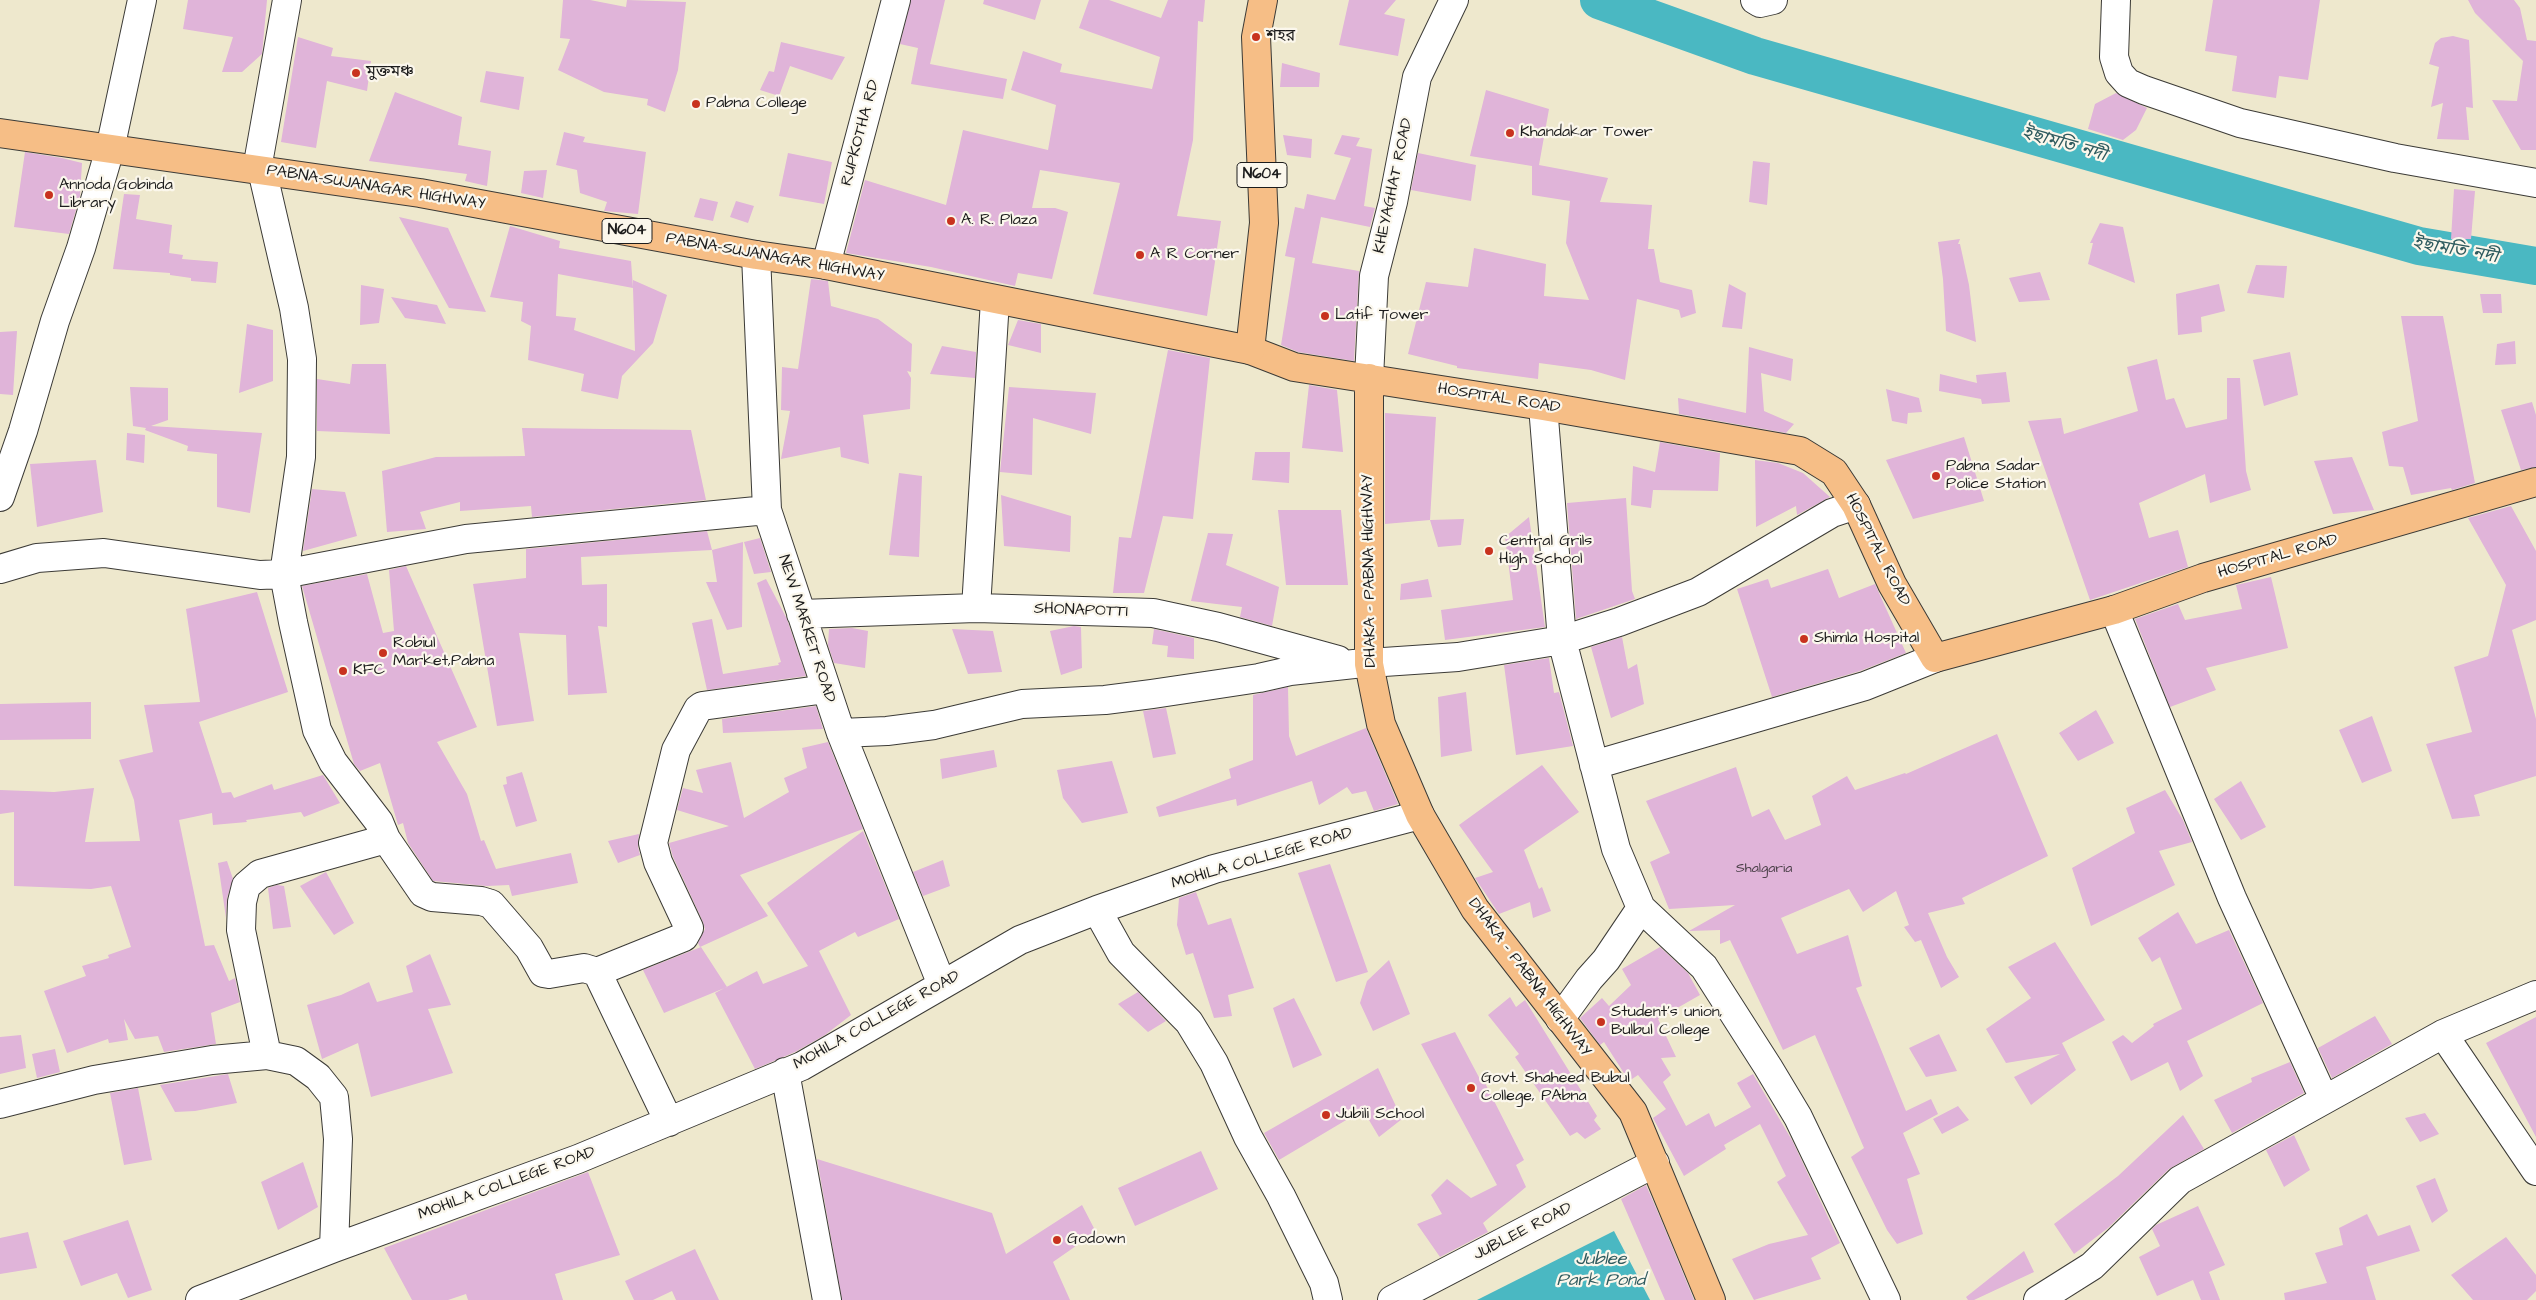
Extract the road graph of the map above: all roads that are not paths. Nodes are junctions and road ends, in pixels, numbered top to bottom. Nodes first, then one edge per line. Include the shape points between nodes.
1 (142, 0) edge
2 (287, 0) edge
3 (896, 0) edge
4 (1263, 0) edge
5 (1755, 0) edge
6 (1773, 0) edge
7 (2116, 0) edge
8 (1453, 1) edge
9 (0, 133) edge
10 (110, 148) junction
11 (259, 170) junction
12 (2536, 183) edge
13 (756, 255) junction
14 (826, 266) junction
15 (995, 300) junction
16 (1250, 350) junction
17 (1369, 378) junction
18 (1543, 406) junction
19 (2536, 482) edge
20 (0, 496) edge
21 (1856, 504) junction
22 (767, 510) junction
23 (0, 569) edge
24 (284, 574) junction
25 (976, 608) junction
26 (2114, 610) junction
27 (801, 614) junction
28 (1562, 640) junction
29 (1935, 658) junction
30 (1361, 664) junction
31 (826, 689) junction
32 (841, 733) junction
33 (1594, 765) junction
34 (1420, 815) junction
35 (386, 839) junction
36 (1641, 908) junction
37 (1096, 910) junction
38 (597, 972) junction
39 (942, 985) junction
40 (2536, 996) edge
41 (1560, 1019) junction
42 (2443, 1034) junction
43 (267, 1055) junction
44 (785, 1072) junction
45 (2324, 1099) junction
46 (0, 1104) edge
47 (669, 1122) junction
48 (1655, 1163) junction
49 (2536, 1170) edge
50 (334, 1248) junction
51 (215, 1297) edge
52 (827, 1300) edge
53 (1328, 1300) edge
54 (1392, 1300) edge
55 (1710, 1300) edge
56 (1886, 1300) edge
57 (2038, 1300) edge

1 - 10 street
2 - 11 street
3 - 14 street, RUPKOTHA RD
4 - 16 main road, N604 via 1256,37 1264,223
5 - 6 street via 1760,3
7 - 12 street via 2114,57 2118,73 2128,83 2144,90 2240,123 2414,161
8 - 17 street, KHEYAGHAT ROAD via 1417,77 1393,202 1374,276
9 - 10 main road, PABNA-SUJANAGAR HIGHWAY / N604
10 - 11 main road, PABNA-SUJANAGAR HIGHWAY / N604
10 - 20 street
11 - 13 main road, PABNA-SUJANAGAR HIGHWAY / N604 via 420,193
11 - 24 street via 294,308 302,359 301,457
13 - 14 main road, PABNA-SUJANAGAR HIGHWAY / N604
13 - 22 street, NEW MARKET ROAD
14 - 15 main road, PABNA-SUJANAGAR HIGHWAY / N604
15 - 16 main road, PABNA-SUJANAGAR HIGHWAY / N604
15 - 25 street
16 - 17 main road, HOSPITAL ROAD via 1294,367
17 - 18 main road, HOSPITAL ROAD
17 - 30 main road, DHAKA - PABNA HIGHWAY
18 - 21 main road, HOSPITAL ROAD via 1800,451 1834,472
18 - 28 street
19 - 26 main road, HOSPITAL ROAD via 2203,578
21 - 28 street via 1832,513 1698,592
21 - 29 main road, HOSPITAL ROAD via 1892,584
22 - 24 street via 466,539
22 - 27 street, NEW MARKET ROAD
23 - 24 street via 37,558 104,553 260,575
24 - 35 street via 317,730 333,762 379,822
25 - 27 street, SHONAPOTTI
25 - 30 street, SHONAPOTTI via 1153,613
26 - 29 main road, HOSPITAL ROAD
26 - 45 street via 2232,898
27 - 31 street, NEW MARKET ROAD
28 - 30 street via 1458,657
28 - 33 street
29 - 33 street via 1865,686
30 - 32 street via 1290,671 1105,700 1022,704 934,725
30 - 34 main road, DHAKA - PABNA HIGHWAY
31 - 32 street, NEW MARKET ROAD
31 - 38 street via 698,709 676,750 653,843 658,862 688,928 684,936
32 - 39 street, NEW MARKET ROAD
33 - 36 street via 1616,849
34 - 37 street, MOHILA COLLEGE ROAD via 1214,869
34 - 41 main road, DHAKA - PABNA HIGHWAY via 1475,910
35 - 38 street via 423,893 432,897 491,904 529,948 543,973 584,968
35 - 43 street via 260,874 246,886 241,930
36 - 41 street
36 - 56 street via 1704,967 1768,1067 1798,1117
37 - 39 street, MOHILA COLLEGE ROAD via 1020,940
37 - 53 street via 1121,953 1189,1022 1214,1063 1248,1137 1324,1283
38 - 47 street
39 - 44 street, MOHILA COLLEGE ROAD via 802,1066
40 - 42 street
41 - 48 main road, DHAKA - PABNA HIGHWAY via 1633,1112
42 - 45 street
42 - 49 street
43 - 46 street via 212,1060 94,1080
43 - 50 street via 296,1061 318,1077 334,1097 338,1139
44 - 47 street, MOHILA COLLEGE ROAD
44 - 52 street
45 - 57 street via 2180,1180 2092,1266
47 - 50 street, MOHILA COLLEGE ROAD via 578,1159
48 - 54 street, JUBLEE ROAD
48 - 55 main road, DHAKA - PABNA HIGHWAY
50 - 51 street, MOHILA COLLEGE ROAD

